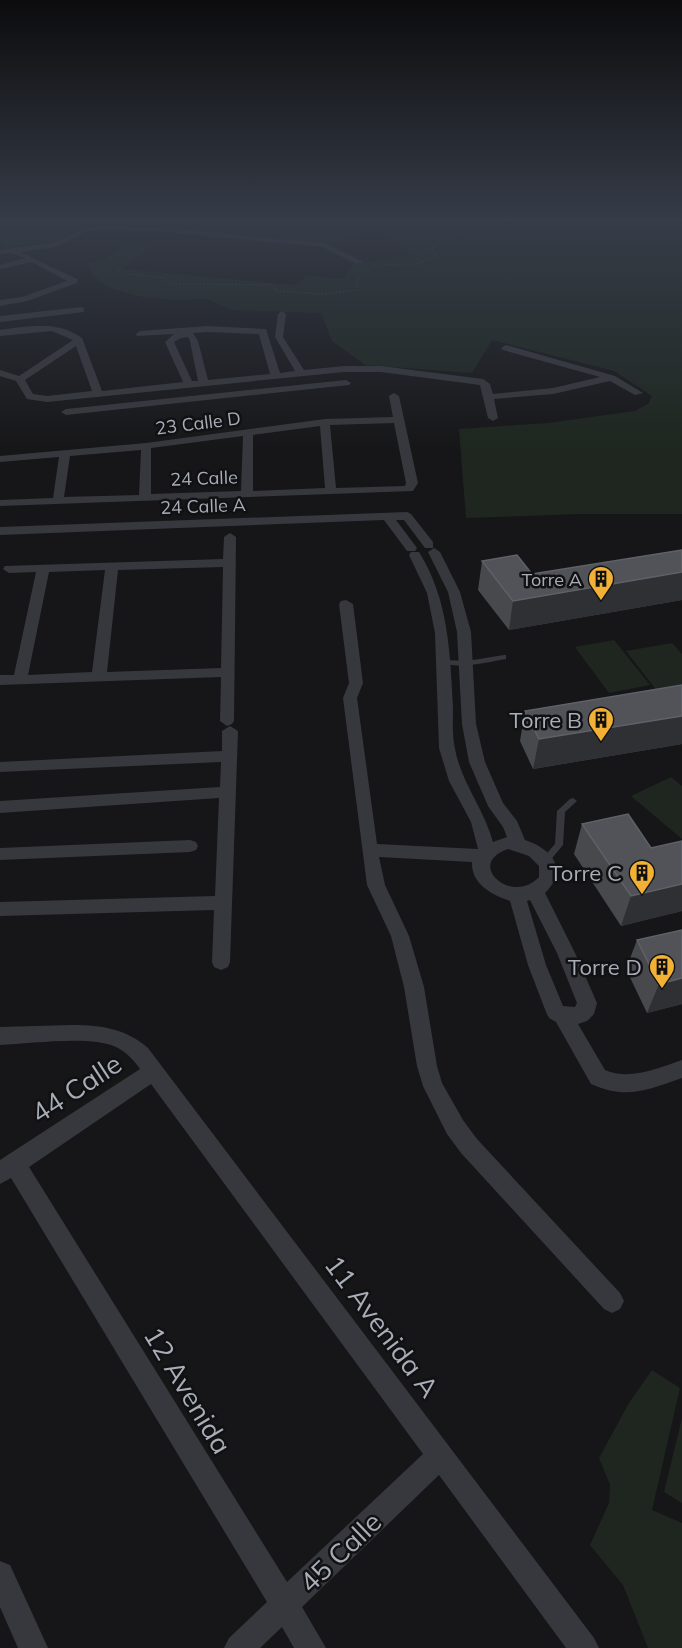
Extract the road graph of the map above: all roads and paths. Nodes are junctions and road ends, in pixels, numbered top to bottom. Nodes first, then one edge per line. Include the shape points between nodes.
1 (5, 296) edge
2 (33, 296) edge
3 (15, 301) junction
4 (0, 303) edge
5 (81, 310) dead end
6 (282, 314) dead end
7 (0, 319) edge
8 (13, 331) junction
9 (0, 333) edge
10 (140, 334) dead end
11 (0, 339) edge
12 (79, 340) junction
13 (506, 348) dead end
14 (359, 369) junction
15 (0, 373) edge
16 (302, 374) junction
17 (276, 377) junction
18 (612, 378) junction
19 (20, 379) junction
20 (368, 381) dead end
21 (346, 383) dead end
22 (204, 384) junction
23 (189, 386) junction
24 (152, 389) junction
25 (638, 393) dead end
26 (98, 394) junction
27 (394, 396) dead end
28 (489, 397) junction
29 (155, 403) junction
30 (66, 412) dead end
31 (493, 418) dead end
32 (399, 420) junction
33 (326, 422) junction
34 (248, 434) junction
35 (146, 446) junction
36 (64, 453) junction
37 (0, 459) edge
38 (331, 492) junction
39 (247, 495) junction
40 (145, 498) junction
41 (58, 501) junction
42 (0, 503) edge
43 (388, 517) junction
44 (0, 531) edge
45 (230, 537) dead end
46 (229, 563) junction
47 (112, 568) junction
48 (9, 569) dead end
49 (43, 569) junction
50 (454, 592) junction
51 (433, 594) junction
52 (346, 604) dead end
53 (504, 657) dead end
54 (444, 662) junction
55 (467, 663) junction
56 (227, 672) junction
57 (99, 677) junction
58 (0, 680) edge
59 (20, 680) junction
60 (229, 756) junction
61 (0, 767) edge
62 (228, 792) junction
63 (573, 801) dead end
64 (0, 807) edge
65 (517, 843) junction
66 (190, 846) dead end
67 (0, 854) edge
68 (371, 855) junction
69 (483, 859) junction
70 (546, 861) junction
71 (526, 893) junction
72 (224, 903) junction
73 (0, 909) edge
74 (221, 962) dead end
75 (563, 1016) junction
76 (0, 1036) edge
77 (682, 1069) edge
78 (154, 1071) junction
79 (7, 1168) edge
80 (612, 1301) dead end
81 (441, 1455) junction
82 (0, 1575) edge
83 (284, 1605) junction
84 (33, 1648) edge
85 (239, 1648) edge
86 (310, 1648) edge
87 (584, 1648) edge

1 - 3 street
2 - 3 street
3 - 4 street
5 - 7 street
6 - 16 street via 279,337
8 - 9 street
8 - 11 street
8 - 12 street via 58,330
10 - 17 street via 207,329 263,331
12 - 19 street
12 - 26 street
13 - 18 street
14 - 16 street
14 - 20 street
14 - 28 street via 476,380 487,386
15 - 19 street
16 - 17 street
17 - 22 street
18 - 25 street
18 - 28 street via 553,391
19 - 26 street via 26,393 37,399
21 - 29 street
22 - 23 street
22 - 23 street via 194,341 183,334 169,342
23 - 24 street
24 - 26 street
24 - 29 street
27 - 32 street
28 - 31 street
29 - 30 street
32 - 33 street, 23 Calle D
32 - 38 street, 24 Calle via 412,483 409,489
33 - 34 street, 23 Calle D
33 - 38 street
34 - 35 street, 23 Calle D
34 - 39 street
35 - 36 street, 23 Calle D
35 - 40 street
36 - 37 street, 23 Calle D
36 - 41 street
38 - 39 street, 24 Calle
39 - 40 street, 24 Calle
40 - 41 street, 24 Calle
41 - 42 street, 24 Calle
43 - 44 street, 24 Calle A
43 - 50 street, 24 Calle A via 407,516 431,548
43 - 51 street via 413,551
45 - 46 street
46 - 47 street
46 - 56 street
47 - 49 street
47 - 57 street
48 - 49 street
49 - 59 street
50 - 51 street
50 - 55 street
51 - 54 street
52 - 68 street via 356,683 350,698
53 - 55 lane
54 - 55 lane
54 - 69 street via 447,748 457,781 479,822
55 - 65 street via 469,724 477,762 500,813 512,825
56 - 57 street
56 - 60 street
57 - 59 street
58 - 59 street
60 - 61 street
60 - 62 street
62 - 64 street
62 - 72 street
63 - 70 lane via 561,811 559,845
65 - 69 street via 500,844
65 - 70 street via 534,850
66 - 67 street
68 - 69 street via 458,864
68 - 80 street via 376,885 400,936 414,987 427,1066 442,1106 469,1146
69 - 71 street via 492,887
70 - 71 street via 546,881
71 - 75 street via 537,965 556,1012
71 - 75 street via 566,953 587,1003 580,1015
72 - 73 street
72 - 74 street
75 - 77 street via 598,1077 607,1082 635,1084
76 - 78 street, 11 Avenida A via 114,1037 128,1043
78 - 79 street, 44 Calle
78 - 81 street, 11 Avenida A
79 - 83 street, 12 Avenida
81 - 83 street, 45 Calle
81 - 87 street, 11 Avenida A
82 - 84 street
83 - 85 street, 45 Calle
83 - 86 street, 12 Avenida

